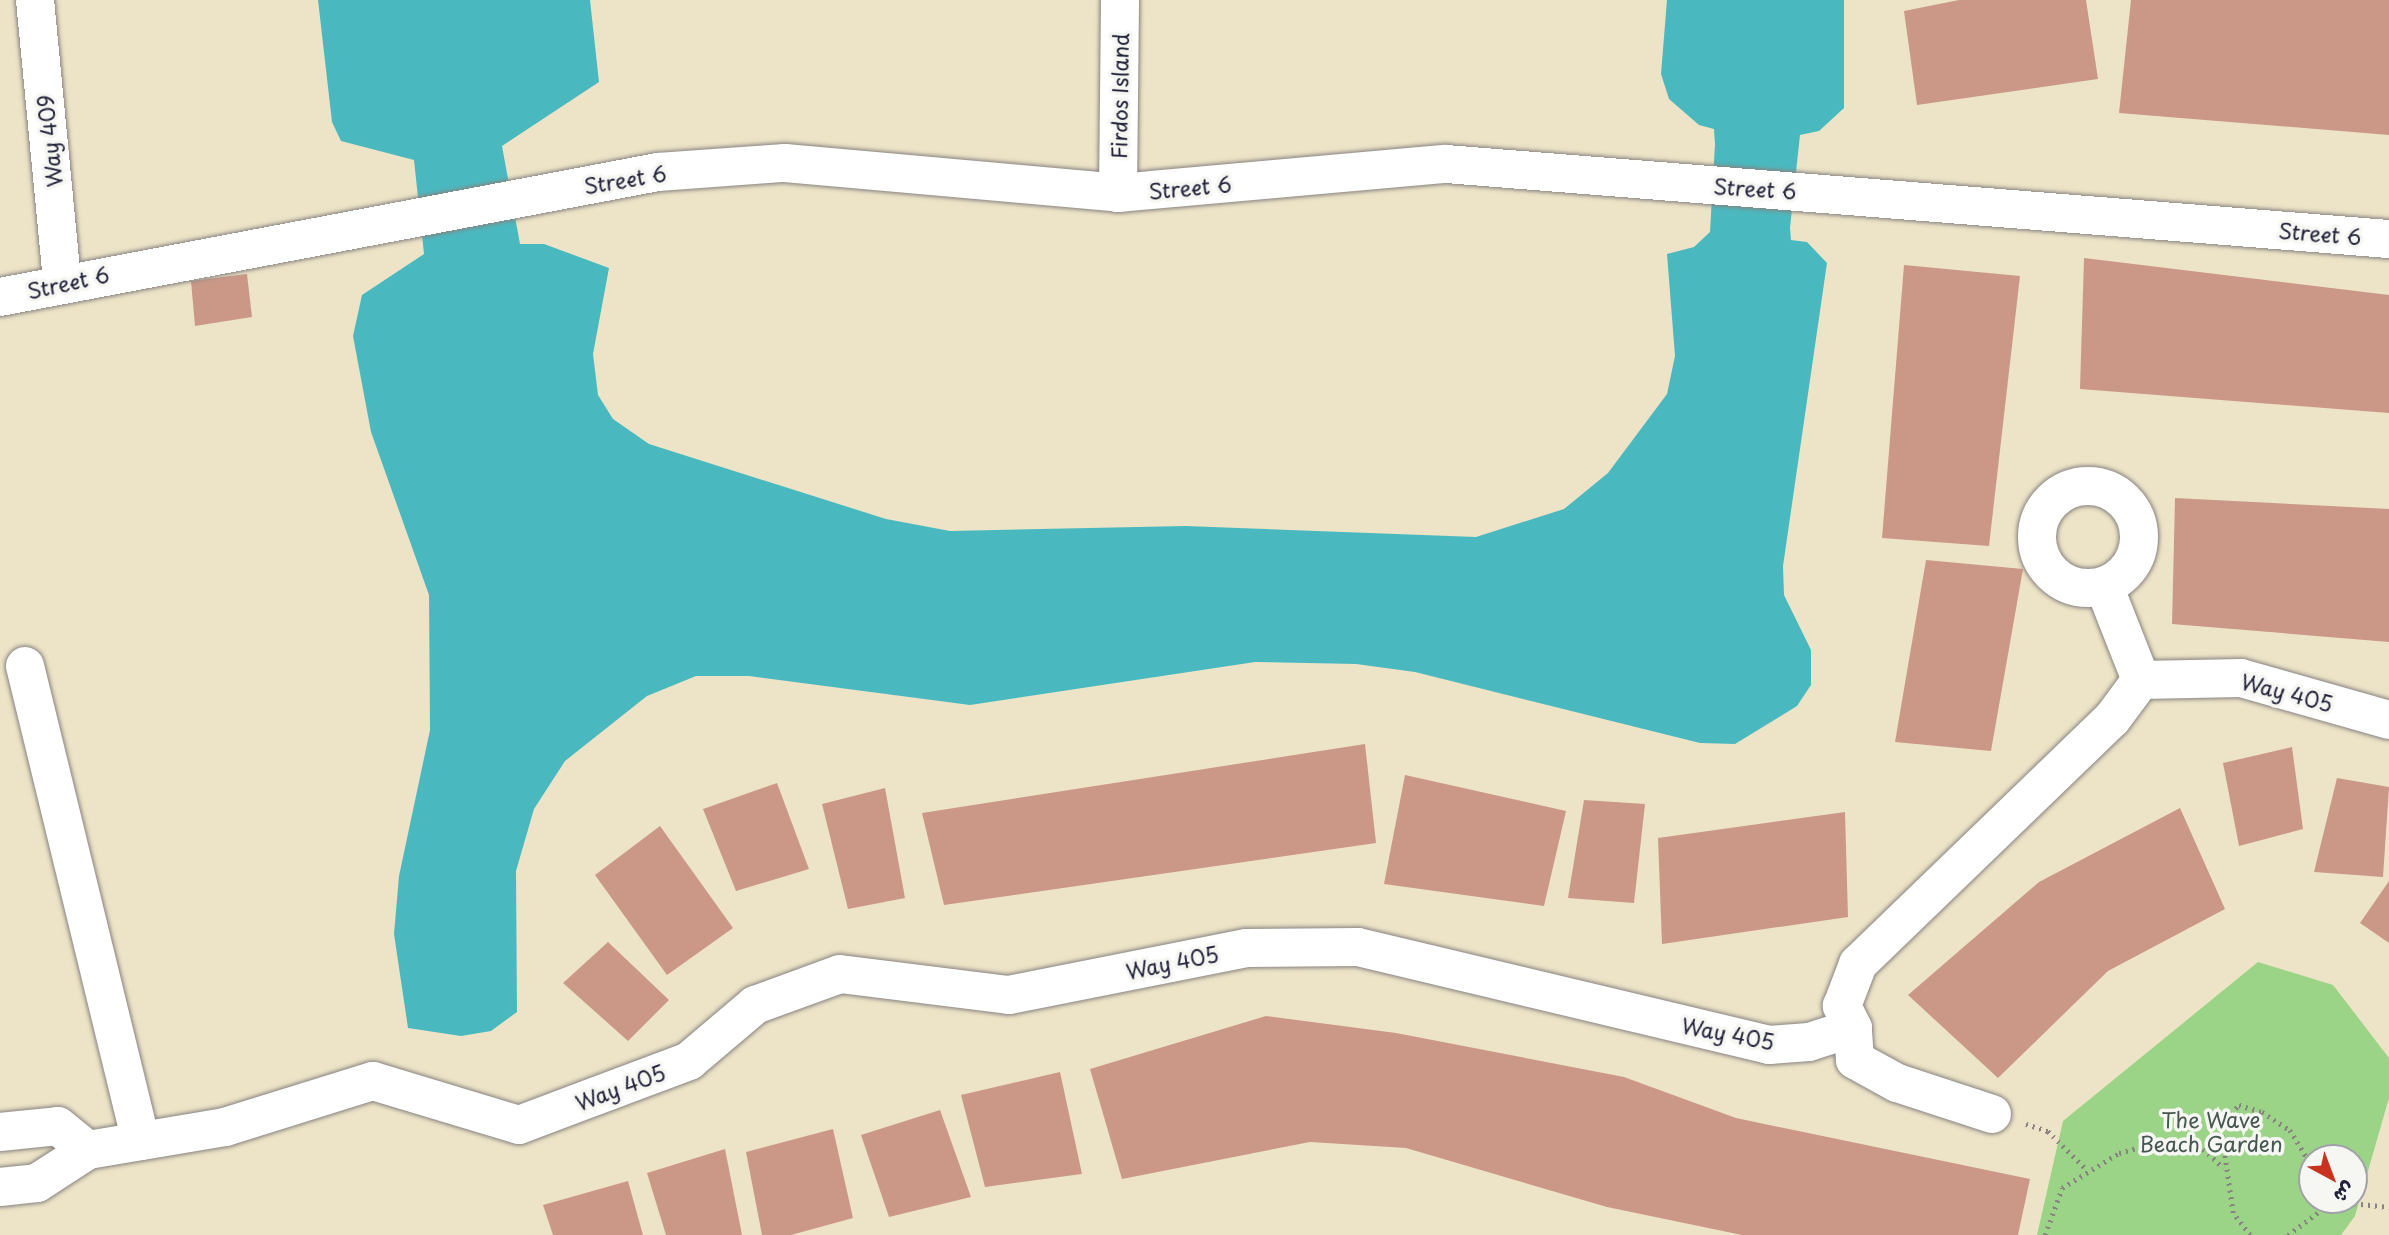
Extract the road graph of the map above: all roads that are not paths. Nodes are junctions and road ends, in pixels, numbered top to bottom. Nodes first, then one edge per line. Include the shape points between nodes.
1 (35, 0) edge
2 (1120, 0) edge
3 (1118, 193) junction
4 (2389, 239) edge
5 (62, 282) junction
6 (0, 297) edge
7 (2104, 586) dead end
8 (26, 666) dead end
9 (2141, 680) junction
10 (2389, 720) edge
11 (1853, 1028) junction
12 (1992, 1114) road end
13 (0, 1132) edge
14 (141, 1141) junction
15 (88, 1150) junction
16 (0, 1187) edge

1 - 5 street, Way 409
2 - 3 street, Firdos Island
3 - 4 street, Street 6 via 1446,164
3 - 5 street, Street 6 via 832,163 658,172
5 - 6 street, Street 6
7 - 9 street
8 - 14 street
9 - 10 street, Way 405 via 2241,678
9 - 11 street via 2112,719 1858,964 1842,1006
11 - 12 street via 1855,1060 1897,1083
11 - 14 street, Way 405 via 1809,1042 1769,1045 1358,947 1246,948 1009,995 840,974 755,1005 690,1061 519,1125 373,1081 225,1126
13 - 15 street via 58,1126
14 - 15 street
15 - 16 street via 37,1183

